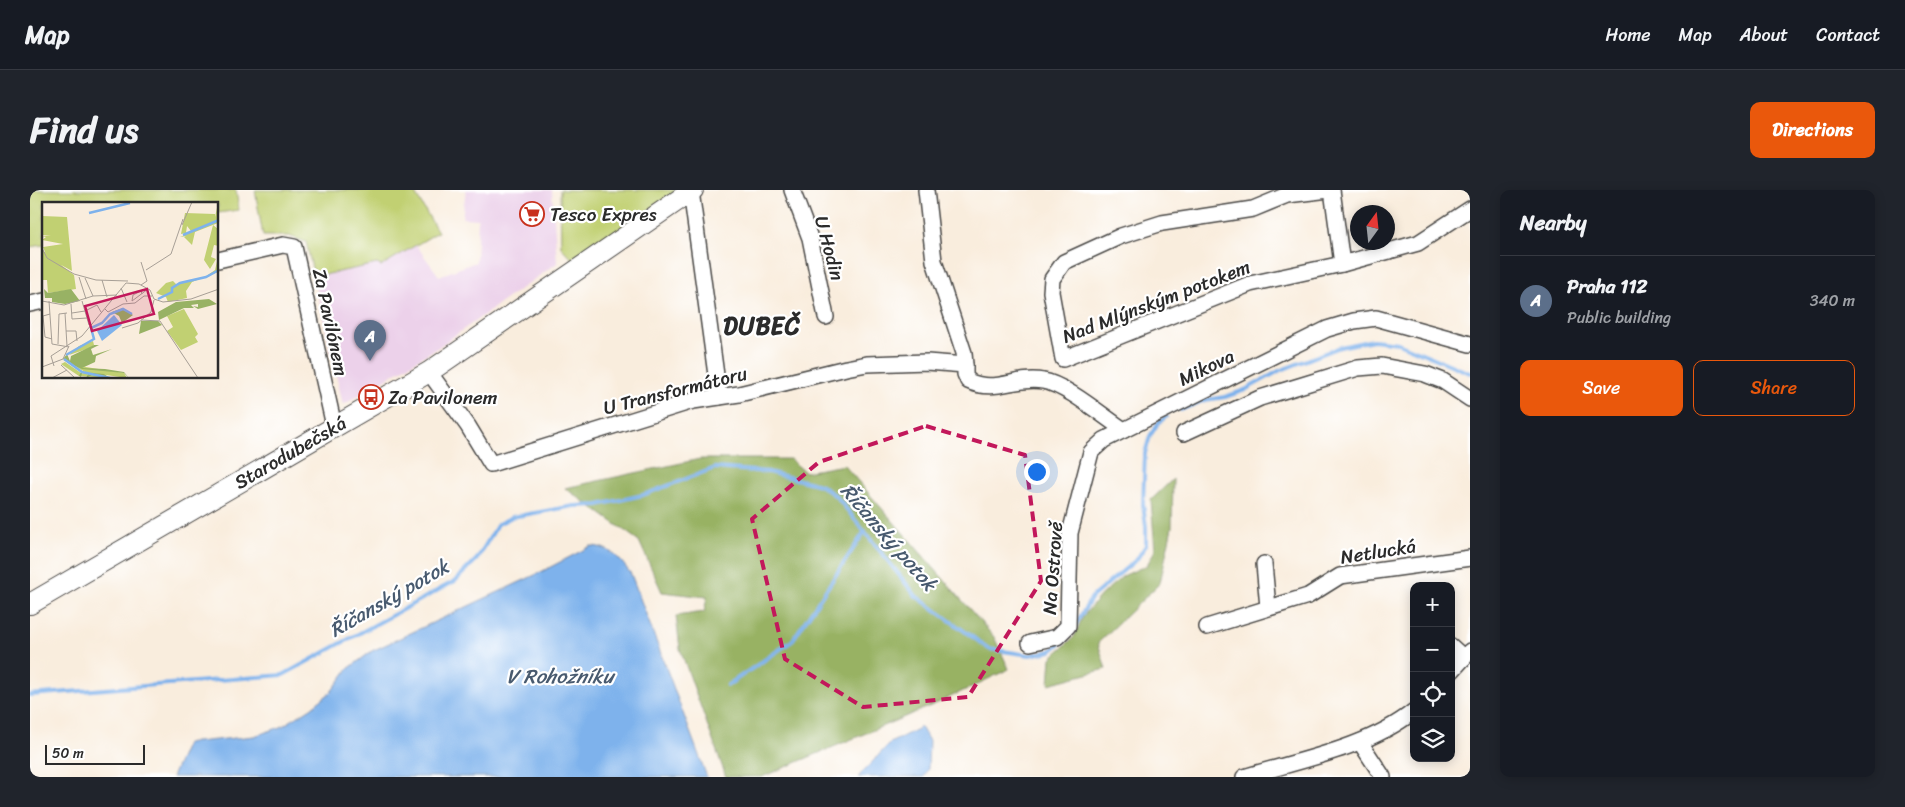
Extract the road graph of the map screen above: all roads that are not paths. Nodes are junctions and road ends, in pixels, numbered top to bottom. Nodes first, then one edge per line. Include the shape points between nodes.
1 (792, 190) edge
2 (926, 190) edge
3 (1331, 190) edge
4 (692, 191) edge
5 (1470, 209) edge
6 (219, 260) edge
7 (1342, 264) junction
8 (826, 317) dead end
9 (1470, 344) edge
10 (965, 365) junction
11 (429, 372) junction
12 (719, 397) junction
13 (1470, 399) edge
14 (334, 426) junction
15 (1124, 430) junction
16 (1184, 433) dead end
17 (1470, 558) edge
18 (1264, 564) dead end
19 (30, 604) edge
20 (1268, 607) junction
21 (1207, 626) dead end
22 (1030, 643) dead end
23 (1455, 648) edge
24 (1467, 655) edge
25 (1455, 668) edge
26 (1410, 714) edge
27 (1360, 742) junction
28 (1244, 777) edge
29 (1383, 777) edge

1 - 8 street, U Hodin via 810,238
2 - 10 street via 934,261
3 - 7 street, Nad Mlýnským potokem
3 - 7 street, Nad Mlýnským potokem via 1288,195 1253,209 1162,223 1121,236 1064,262 1052,279 1051,292 1063,359 1250,284
4 - 11 street, Starodubečská
4 - 12 street
5 - 7 street, Nad Mlýnským potokem via 1418,243
6 - 14 street, Za Pavilónem via 288,244 294,247
9 - 15 street, Mikova via 1376,318 1354,321 1327,330
10 - 12 street, U Transformátoru via 927,362 867,364
10 - 15 street via 968,382 977,386 994,388 1018,381 1044,381 1059,386
11 - 12 street, U Transformátoru via 490,464 668,409
11 - 14 street, Starodubečská
13 - 16 street via 1443,381 1425,374 1382,366 1358,368 1260,398
14 - 19 street, Starodubečská
15 - 22 street, Na Ostrově via 1104,440 1091,452 1070,533 1068,626 1057,637
17 - 20 street, Netlucká via 1340,576 1308,596
18 - 20 street
20 - 21 street, Netlucká
23 - 24 street
24 - 25 street
26 - 27 street via 1398,724
27 - 28 street
27 - 29 street

